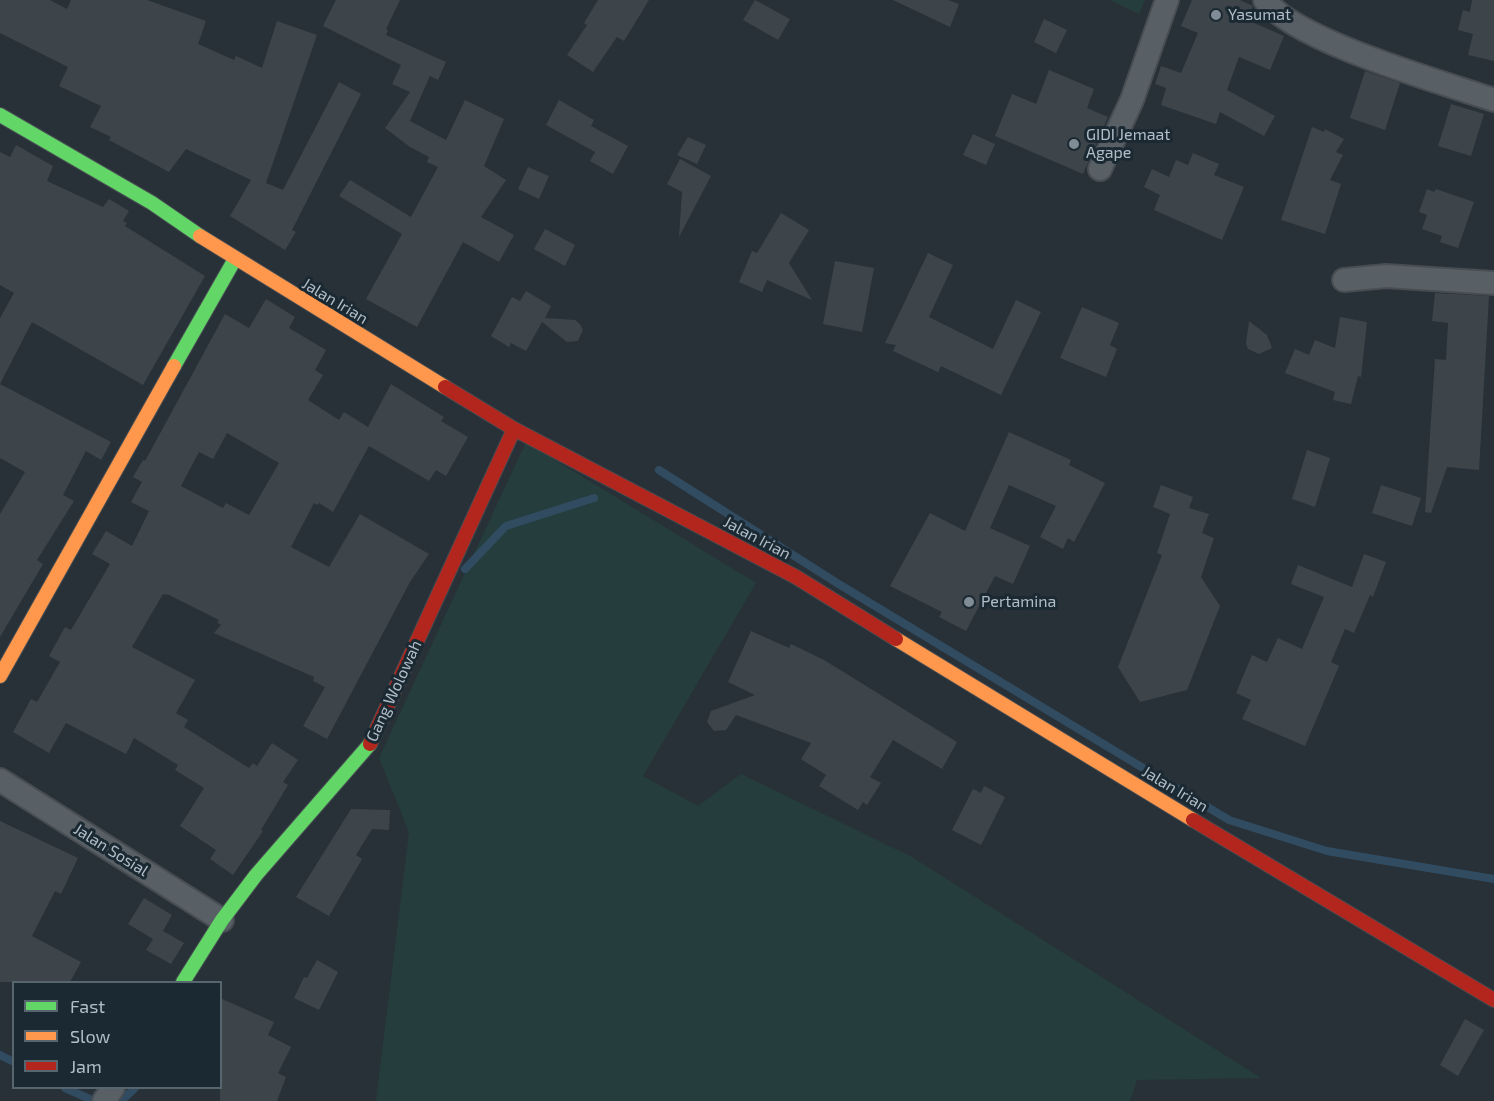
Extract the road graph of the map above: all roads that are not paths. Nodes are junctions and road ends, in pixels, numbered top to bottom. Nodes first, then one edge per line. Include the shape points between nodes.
1 (1167, 0) edge
2 (1265, 0) edge
3 (1494, 100) edge
4 (0, 115) edge
5 (1100, 169) dead end
6 (235, 259) junction
7 (1344, 280) dead end
8 (1494, 284) edge
9 (514, 429) junction
10 (0, 676) edge
11 (0, 780) edge
12 (222, 920) junction
13 (184, 981) edge
14 (1494, 1000) edge

1 - 5 street via 1132,100
2 - 3 street via 1299,29
4 - 6 main road, Jalan Irian via 152,203
6 - 9 main road, Jalan Irian
6 - 10 main road
7 - 8 street via 1386,276
9 - 12 main road, Gang Wolowah via 373,741 256,874
9 - 14 main road, Jalan Irian via 796,577
11 - 12 street, Jalan Sosial
12 - 13 main road, Gang Wolowah

